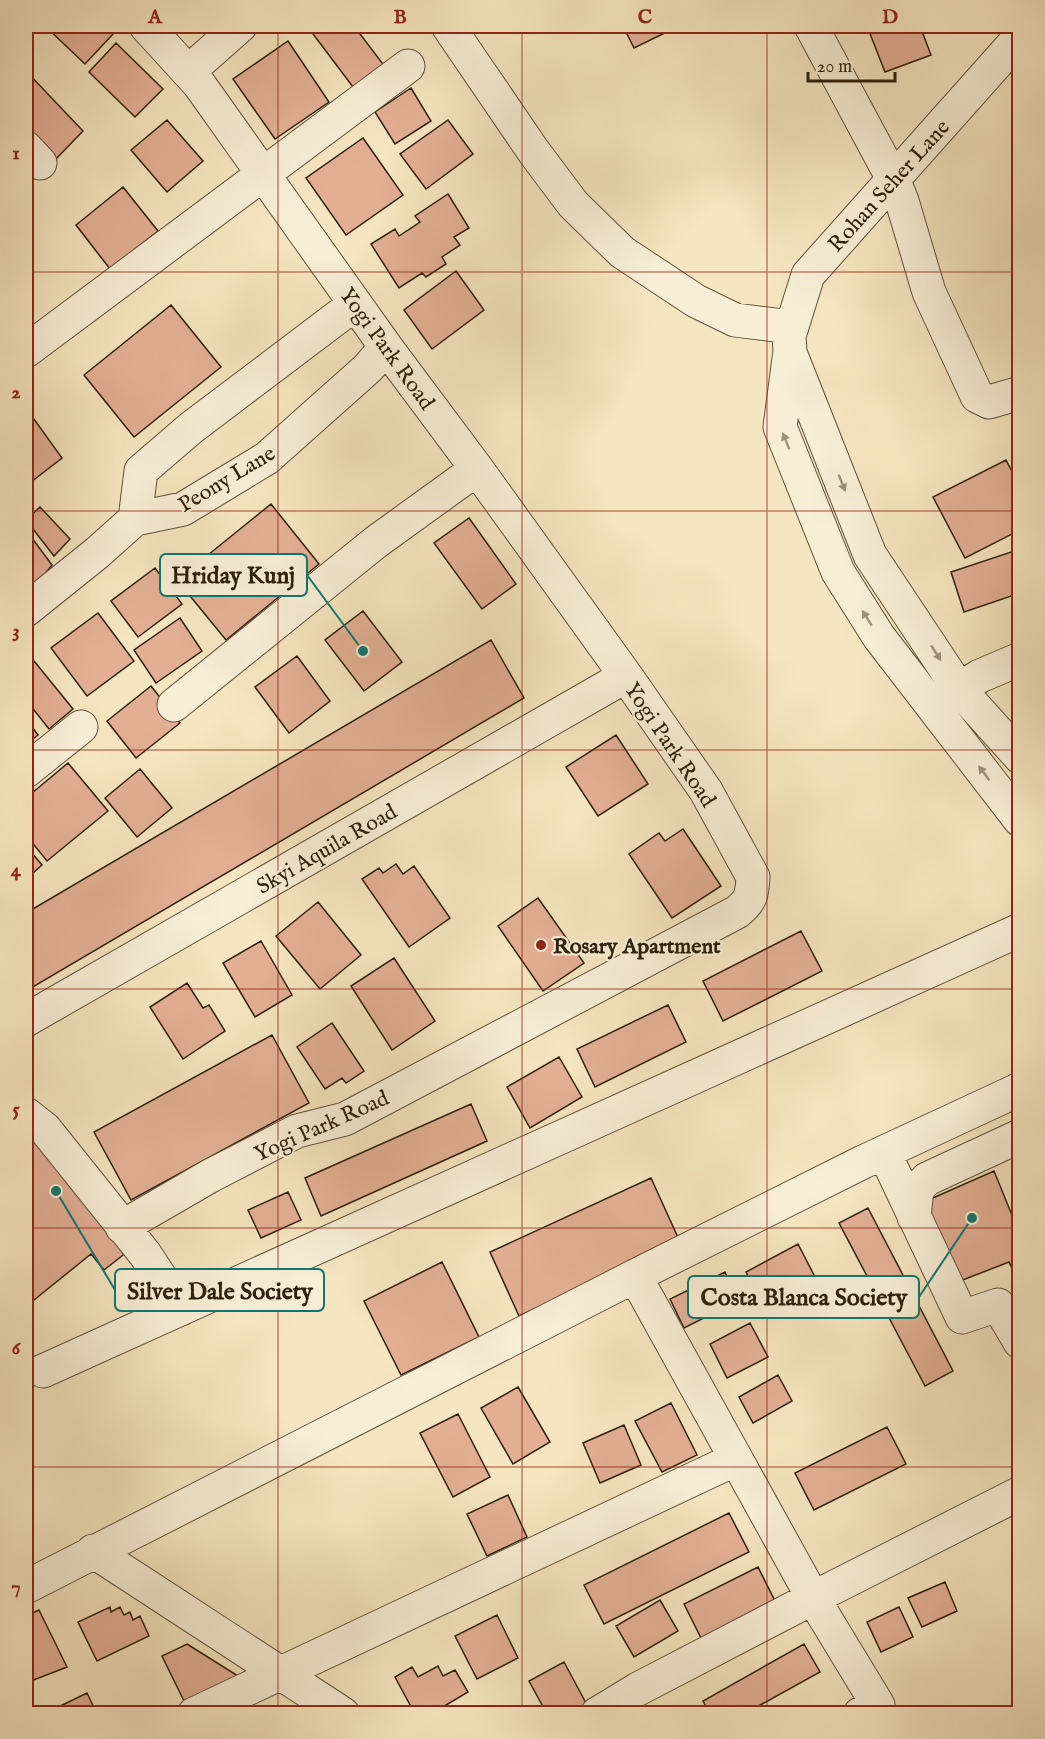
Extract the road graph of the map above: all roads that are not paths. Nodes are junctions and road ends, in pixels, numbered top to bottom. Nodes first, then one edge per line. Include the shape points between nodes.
1 (146, 26) edge
2 (240, 26) edge
3 (448, 26) edge
4 (811, 26) edge
5 (1020, 37) edge
6 (408, 66) dead end
7 (188, 72) junction
8 (263, 172) junction
9 (893, 179) junction
10 (355, 304) junction
11 (791, 339) junction
12 (386, 347) junction
13 (26, 351) edge
14 (1020, 393) edge
15 (477, 469) junction
16 (135, 519) junction
17 (26, 610) edge
18 (1020, 659) edge
19 (626, 676) junction
20 (959, 689) junction
21 (174, 705) dead end
22 (81, 727) dead end
23 (1020, 758) edge
24 (26, 771) edge
25 (1020, 820) edge
26 (1020, 930) edge
27 (26, 1020) edge
28 (1020, 1089) edge
29 (26, 1114) edge
30 (1020, 1136) edge
31 (884, 1152) junction
32 (914, 1217) junction
33 (130, 1222) junction
34 (635, 1276) junction
35 (181, 1309) junction
36 (1020, 1341) edge
37 (43, 1371) dead end
38 (736, 1459) junction
39 (1020, 1493) edge
40 (93, 1551) junction
41 (26, 1587) edge
42 (813, 1598) junction
43 (278, 1673) junction
44 (873, 1710) edge
45 (194, 1713) edge
46 (343, 1713) edge
47 (597, 1713) edge

1 - 7 street, Yogi Park Road
2 - 7 street
3 - 11 street via 573,204 622,252 696,301 735,320
4 - 9 street
5 - 9 street, Rohan Seher Lane
6 - 8 street
7 - 8 street, Yogi Park Road
8 - 10 street, Yogi Park Road
8 - 13 street
9 - 11 street, Rohan Seher Lane via 808,275
9 - 14 street via 929,292 977,396 989,402
10 - 12 street, Yogi Park Road
10 - 16 street via 191,428 141,471
11 -> 20 street via 870,555
25 -> 11 street, Rohan Seher Lane via 879,637 838,572 780,427
12 - 15 street, Yogi Park Road
12 - 16 street, Peony Lane via 368,368 267,458 183,508
15 - 19 street, Yogi Park Road
15 - 21 street via 376,542
16 - 17 street, Peony Lane
18 - 20 street
19 - 27 street, Skyi Aquila Road
19 - 33 street, Yogi Park Road via 706,791 753,877 748,903 345,1119 297,1131
20 - 23 street
22 - 24 street
26 - 35 street
28 - 31 street
29 - 33 street via 45,1129
30 - 32 street via 927,1179 917,1189
31 - 32 street
31 - 34 street
32 - 36 street via 962,1317 998,1305
33 - 35 street via 145,1254
34 - 38 street
34 - 40 street
35 - 37 street
38 - 42 street
38 - 43 street
39 - 42 street
40 - 41 street
40 - 43 street
42 - 44 street
42 - 47 street
43 - 45 street
43 - 46 street

